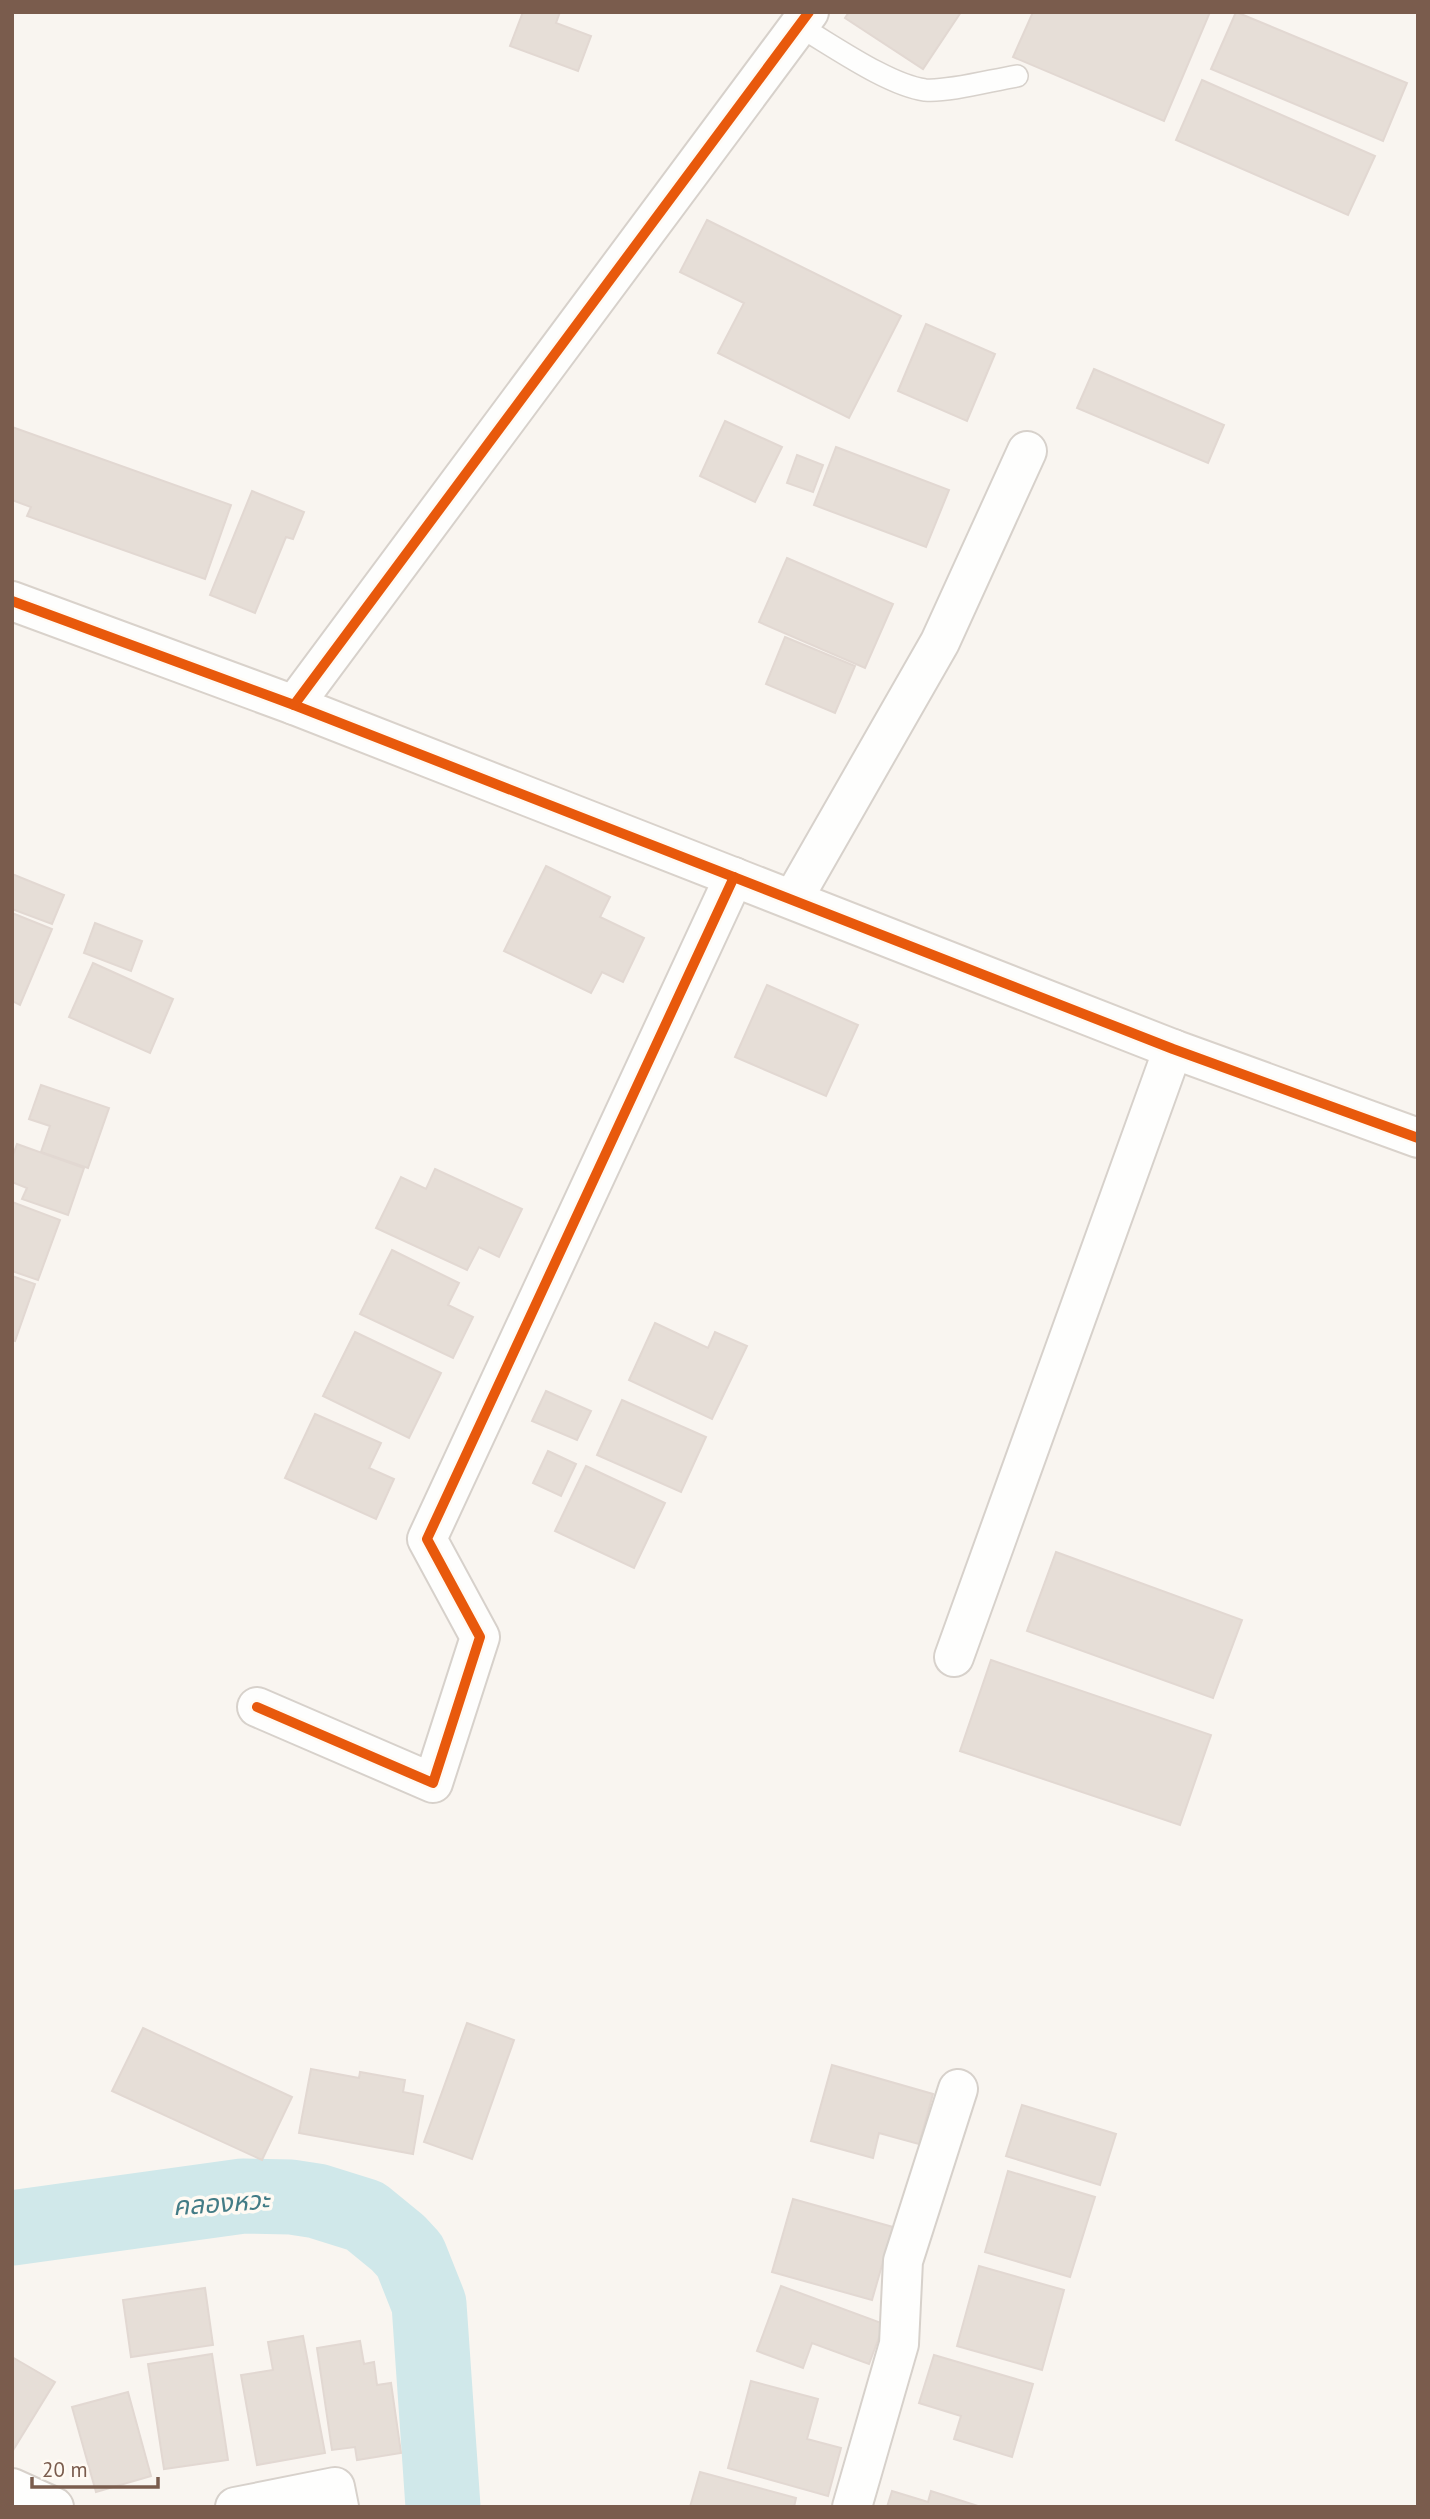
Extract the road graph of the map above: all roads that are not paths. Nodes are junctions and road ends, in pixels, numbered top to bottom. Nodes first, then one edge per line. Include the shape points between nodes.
1 (804, 19) edge
2 (1017, 76) dead end
3 (1027, 451) dead end
4 (12, 601) edge
5 (294, 705) junction
6 (734, 877) junction
7 (793, 900) junction
8 (1173, 1049) junction
9 (1418, 1138) edge
10 (954, 1657) dead end
11 (257, 1707) dead end
12 (958, 2089) dead end
13 (12, 2488) edge
14 (54, 2507) edge
15 (235, 2507) edge
16 (339, 2507) edge
17 (852, 2507) edge

1 - 2 lane via 877,71 917,88 942,89
1 - 5 street
3 - 7 street via 940,642
4 - 5 street
5 - 6 street
6 - 7 street
6 - 11 street via 427,1539 480,1637 433,1783
7 - 8 street
8 - 9 street
8 - 10 street
12 - 17 street via 903,2261 899,2344
13 - 14 street
15 - 16 street via 335,2487

